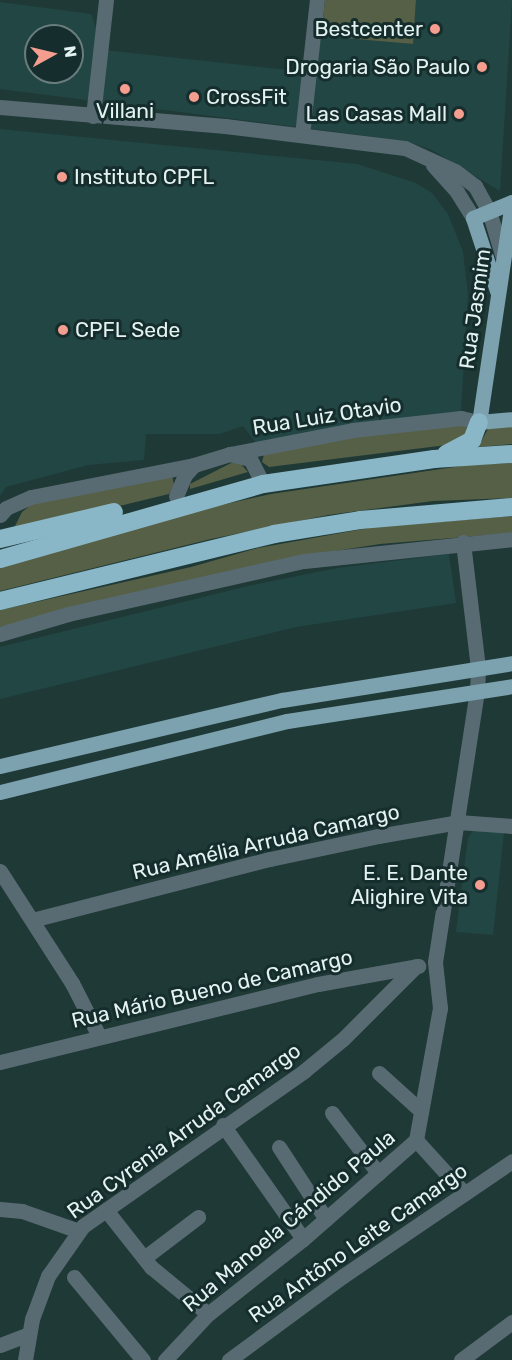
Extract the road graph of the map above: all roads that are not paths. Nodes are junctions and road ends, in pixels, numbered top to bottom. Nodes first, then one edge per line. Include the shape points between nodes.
1 (106, 0) edge
2 (317, 0) edge
3 (0, 107) edge
4 (93, 116) junction
5 (302, 135) junction
6 (427, 158) junction
7 (512, 202) edge
8 (489, 211) junction
9 (472, 218) junction
10 (502, 258) junction
11 (498, 294) junction
12 (486, 382) junction
13 (510, 419) edge
14 (479, 422) junction
15 (231, 454) junction
16 (512, 454) edge
17 (434, 459) junction
18 (194, 465) junction
19 (263, 484) junction
20 (182, 500) junction
21 (512, 507) edge
22 (0, 515) edge
23 (0, 539) edge
24 (512, 539) edge
25 (463, 542) junction
26 (0, 559) edge
27 (0, 601) edge
28 (0, 634) edge
29 (512, 663) edge
30 (478, 668) junction
31 (512, 686) edge
32 (477, 690) junction
33 (0, 766) edge
34 (0, 792) edge
35 (458, 822) junction
36 (512, 826) edge
37 (0, 871) edge
38 (32, 920) junction
39 (435, 962) junction
40 (416, 966) junction
41 (99, 1036) junction
42 (0, 1062) edge
43 (379, 1073) dead end
44 (421, 1111) junction
45 (332, 1113) dead end
46 (223, 1125) junction
47 (416, 1140) junction
48 (279, 1147) dead end
49 (512, 1161) edge
50 (378, 1173) junction
51 (464, 1193) junction
52 (0, 1209) edge
53 (106, 1210) junction
54 (198, 1216) dead end
55 (326, 1220) junction
56 (79, 1231) junction
57 (303, 1239) junction
58 (144, 1258) junction
59 (74, 1277) dead end
60 (207, 1314) junction
61 (512, 1322) edge
62 (29, 1334) junction
63 (0, 1345) edge
64 (25, 1360) edge
65 (143, 1360) edge
66 (165, 1360) edge
67 (228, 1360) edge
68 (460, 1360) edge

1 - 4 street
2 - 5 street
3 - 4 street
4 - 5 street
5 - 6 street via 388,144
6 - 8 street via 467,179
6 - 9 street via 452,186
7 - 8 main road
7 - 10 main road, Rua Jasmim
8 - 9 main road
8 - 10 street
9 - 11 main road
10 - 11 main road, Rua Jasmim
11 - 12 main road, Rua Jasmim
12 - 13 main road via 492,406
12 - 14 main road, Rua Jasmim
13 - 14 main road
14 - 15 street, Rua Luiz Otavio via 461,418 353,430
14 - 17 highway via 472,440
15 - 18 street
15 - 19 street, Rua Luiz Otavio via 250,459
16 - 17 highway
17 - 19 highway
18 - 20 street via 185,475
18 - 22 street via 31,497 6,508
19 - 20 highway
20 - 23 highway
20 - 26 highway
21 - 27 highway via 360,520 274,534
24 - 25 street
25 - 28 street via 304,561 68,614
25 - 30 street
29 - 30 main road
30 - 32 street
30 - 33 main road via 282,700
31 - 32 main road
32 - 34 main road via 287,721
32 - 35 street
35 - 36 street, Rua Amélia Arruda Camargo
35 - 38 street, Rua Amélia Arruda Camargo via 270,859
35 - 39 street
37 - 38 street
38 - 41 street via 72,983
39 - 40 street, Rua Mário Bueno de Camargo
39 - 44 street via 440,1008
40 - 41 street, Rua Mário Bueno de Camargo via 318,984
40 - 46 street, Rua Cyrenia Arruda Camargo via 344,1039
41 - 42 street, Rua Mário Bueno de Camargo
43 - 44 street
44 - 47 street
45 - 50 street
46 - 53 street, Rua Cyrenia Arruda Camargo
46 - 57 street
47 - 50 street, Rua Manoela Cándido Paula
47 - 51 street
48 - 55 street
49 - 51 street, Rua Antôno Leite Camargo
50 - 55 street, Rua Manoela Cándido Paula
51 - 67 street, Rua Antôno Leite Camargo
52 - 56 street via 22,1211
53 - 56 street, Rua Cyrenia Arruda Camargo
53 - 58 street
54 - 58 street
55 - 57 street, Rua Manoela Cándido Paula
56 - 62 street, Rua Cyrenia Arruda Camargo via 48,1276
57 - 60 street, Rua Manoela Cándido Paula
58 - 60 street
59 - 65 street
60 - 66 street, Rua Manoela Cándido Paula
61 - 68 street
62 - 63 street
62 - 64 street, Rua Cyrenia Arruda Camargo

